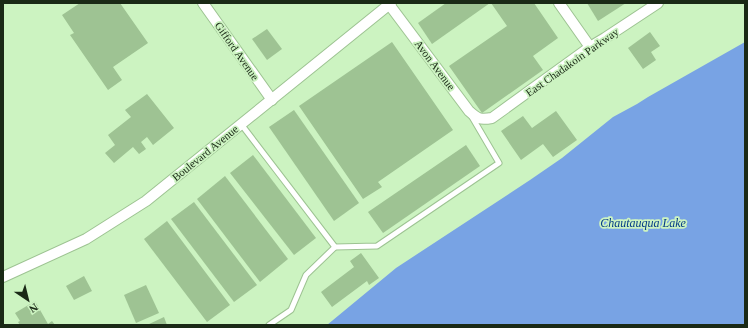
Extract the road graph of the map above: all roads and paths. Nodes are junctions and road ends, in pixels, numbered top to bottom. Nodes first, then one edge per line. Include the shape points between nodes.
1 (203, 3) edge
2 (389, 3) edge
3 (559, 3) edge
4 (658, 3) edge
5 (590, 47) junction
6 (272, 100) junction
7 (469, 111) junction
8 (486, 119) joint
9 (242, 124) junction
10 (335, 247) junction
11 (3, 277) edge
12 (268, 325) edge

1 - 6 street, Gifford Avenue
2 - 6 street, Boulevard Avenue
2 - 7 street, Avon Avenue
3 - 5 street
4 - 5 street, East Chadakoin Parkway
5 - 8 street, East Chadakoin Parkway via 492,118
6 - 9 street, Boulevard Avenue
7 - 8 street, Avon Avenue via 476,117
7 - 10 lane via 499,163 377,246
9 - 10 lane
9 - 11 street, Boulevard Avenue via 146,201 86,239
10 - 12 lane via 306,275 291,310

